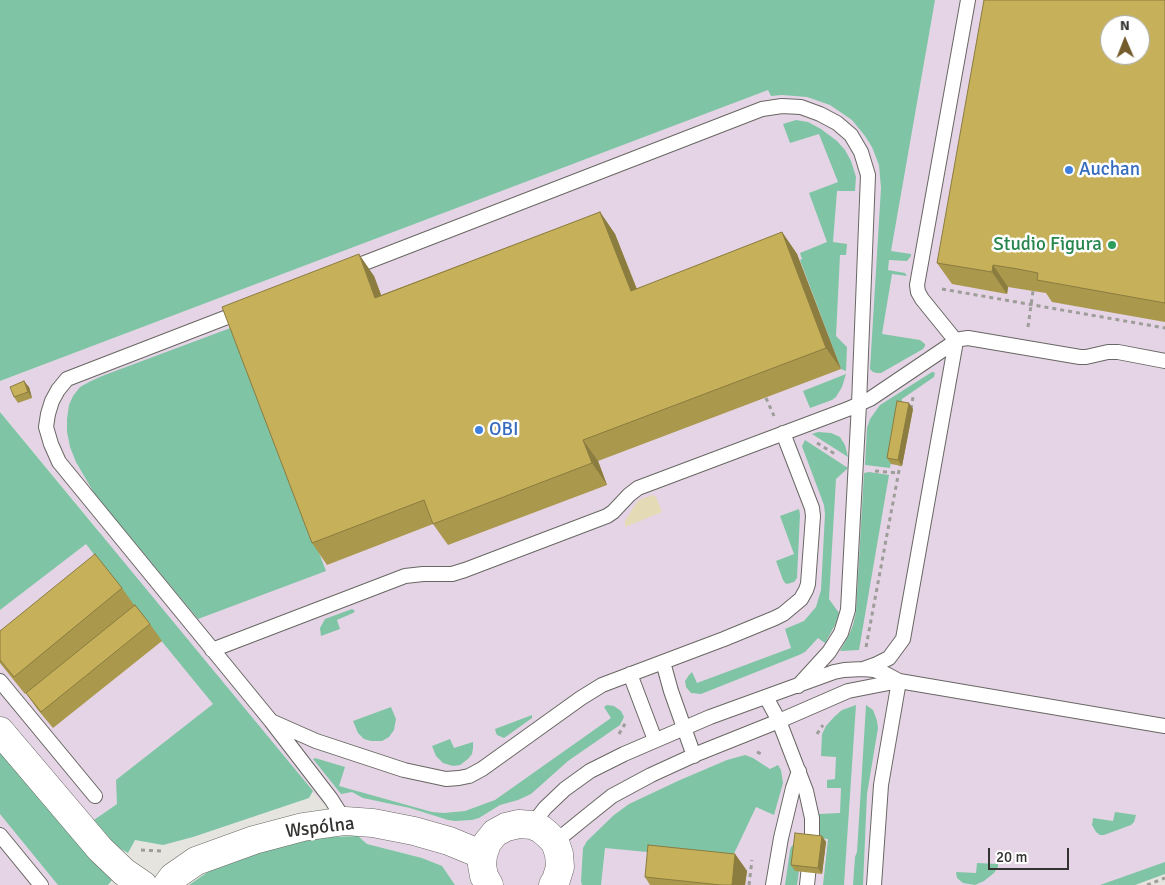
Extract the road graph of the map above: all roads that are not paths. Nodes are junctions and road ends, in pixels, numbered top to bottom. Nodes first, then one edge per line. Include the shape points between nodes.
1 (968, 0) edge
2 (335, 275) edge
3 (252, 307) edge
4 (956, 341) junction
5 (1165, 360) edge
6 (859, 404) junction
7 (788, 431) junction
8 (212, 650) junction
9 (663, 662) junction
10 (863, 669) junction
11 (630, 674) junction
12 (0, 680) edge
13 (899, 681) junction
14 (798, 686) junction
15 (766, 697) junction
16 (271, 721) junction
17 (779, 721) junction
18 (1165, 726) edge
19 (684, 728) junction
20 (0, 731) edge
21 (655, 740) junction
22 (694, 756) junction
23 (799, 771) junction
24 (95, 796) dead end
25 (345, 821) junction
26 (532, 825) junction
27 (0, 835) edge
28 (554, 842) junction
29 (483, 855) junction
30 (41, 885) edge
31 (143, 885) edge
32 (167, 885) edge
33 (489, 885) edge
34 (553, 885) edge
35 (773, 885) edge
36 (807, 885) edge
37 (874, 885) edge

1 - 4 lane via 917,285 922,299
2 - 6 lane via 742,116 762,109 801,107 837,123 851,135 861,152 868,175
3 - 8 lane via 67,379 52,401 46,427 59,462
4 - 5 lane via 968,338 1080,357 1118,352
4 - 6 lane
4 - 10 lane via 903,640 889,658
6 - 7 lane
6 - 14 lane via 848,610 841,633 829,652
7 - 8 lane via 638,488 607,516 514,552 452,574 405,576
7 - 9 lane via 812,508 806,590 801,599 775,618
8 - 16 lane
9 - 11 lane
9 - 19 lane
10 - 13 lane via 886,674
10 - 14 lane via 834,672
11 - 16 lane via 602,685 482,769 459,778 446,779 404,770
11 - 21 lane
12 - 24 lane
13 - 17 lane via 848,691
13 - 18 lane
13 - 37 lane via 880,792
14 - 15 lane
15 - 17 lane
15 - 19 lane
16 - 25 lane
17 - 22 lane
17 - 23 lane
19 - 21 lane
19 - 22 lane
20 - 31 street via 100,849
21 - 26 lane via 590,771 565,789
22 - 28 lane via 612,796
23 - 35 lane via 781,838
23 - 36 lane via 812,818
25 - 29 street, Wspólna via 414,831
25 - 32 street, Wspólna via 303,827 254,840 196,861 172,877
26 - 28 street
26 - 29 street via 519,824 495,833
27 - 30 lane
28 - 34 street via 560,868
29 - 33 street via 484,876

